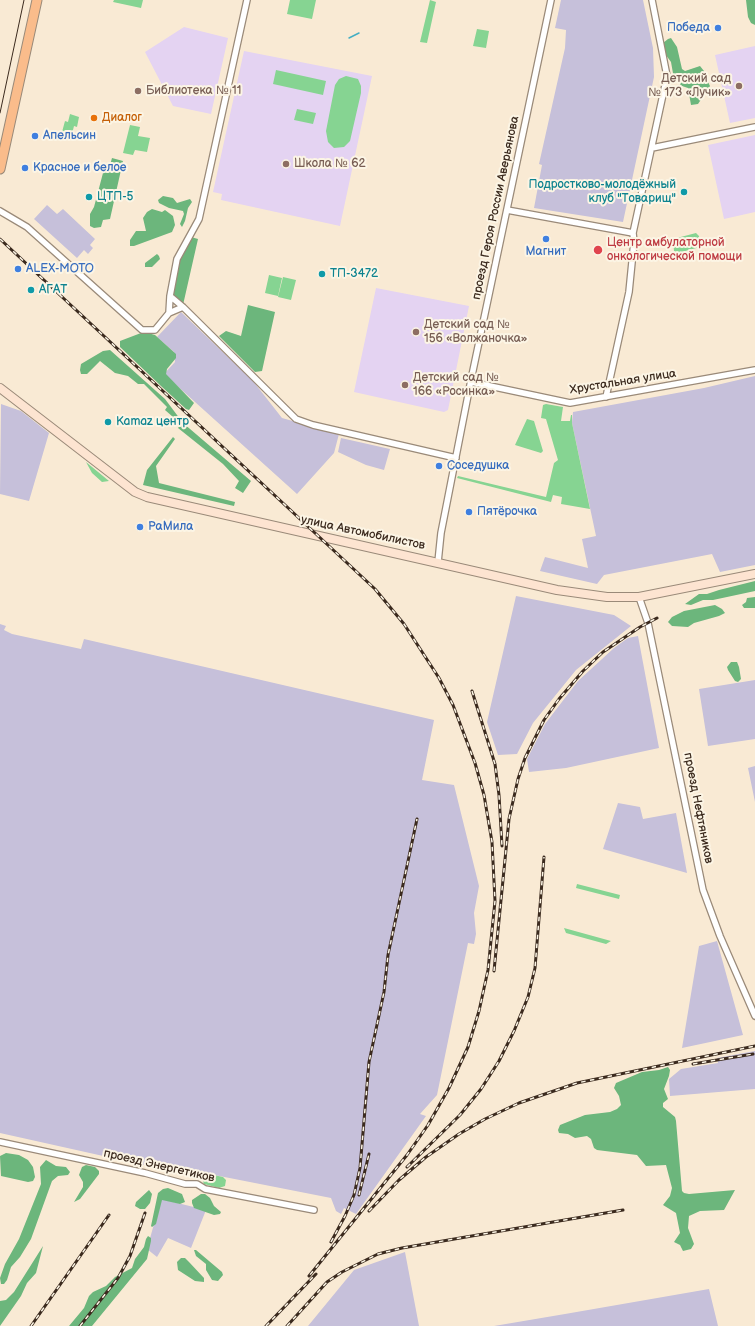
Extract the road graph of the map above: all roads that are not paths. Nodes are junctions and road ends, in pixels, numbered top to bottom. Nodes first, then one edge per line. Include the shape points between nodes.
1 (37, 0) edge
2 (248, 0) edge
3 (551, 0) edge
4 (652, 0) edge
5 (755, 127) edge
6 (652, 148) junction
7 (0, 170) edge
8 (507, 210) junction
9 (0, 211) edge
10 (633, 233) junction
11 (170, 296) junction
12 (184, 307) junction
13 (169, 313) junction
14 (755, 370) edge
15 (471, 382) junction
16 (0, 388) edge
17 (606, 397) junction
18 (456, 458) junction
19 (438, 562) junction
20 (755, 574) edge
21 (639, 597) junction
22 (755, 1016) edge
23 (0, 1142) edge
24 (314, 1210) dead end

1 - 7 main road
2 - 11 street via 199,219 177,259
3 - 8 street, проезд Героя России Аверьянова
4 - 6 street via 667,76
5 - 6 street
6 - 10 street
8 - 10 street
8 - 15 street, проезд Героя России Аверьянова
9 - 13 street via 27,227 142,330 155,330
10 - 17 street via 629,292
11 - 12 street
11 - 13 street
12 - 13 street
12 - 18 street via 296,419
14 - 17 street, Хрустальная улица
15 - 17 street, Хрустальная улица via 560,402 570,403
15 - 18 street, проезд Героя России Аверьянова
16 - 19 street, улица Автомобилистов via 135,492 147,497
18 - 19 street, проезд Героя России Аверьянова via 441,532
19 - 21 street, улица Автомобилистов via 581,594 606,598
20 - 21 street, улица Автомобилистов
21 - 22 street, проезд Нефтяников via 648,623 703,890 714,922
23 - 24 street, проезд Энергетиков

